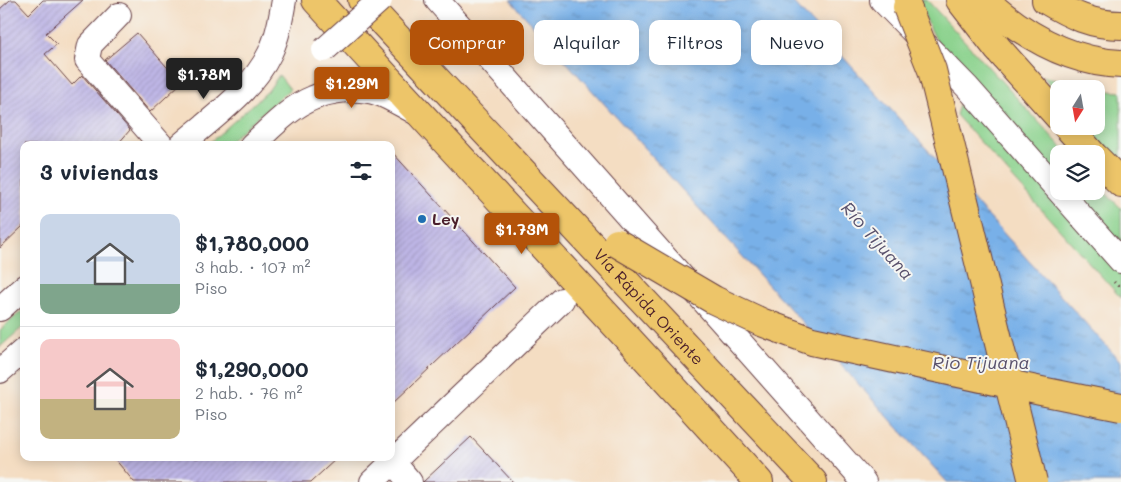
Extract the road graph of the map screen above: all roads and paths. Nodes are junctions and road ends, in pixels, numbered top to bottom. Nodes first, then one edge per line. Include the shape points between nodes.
1 (284, 0) edge
2 (316, 0) edge
3 (362, 0) edge
4 (379, 0) edge
5 (438, 0) edge
6 (960, 0) edge
7 (984, 0) edge
8 (1046, 0) edge
9 (898, 2) edge
10 (119, 15) dead end
11 (1121, 26) edge
12 (324, 50) dead end
13 (1121, 64) edge
14 (1050, 107) edge
15 (420, 115) junction
16 (1075, 135) edge
17 (158, 141) edge
18 (186, 141) edge
19 (256, 141) edge
20 (1084, 145) edge
21 (1105, 167) edge
22 (1050, 181) edge
23 (1121, 183) edge
24 (1067, 200) edge
25 (1121, 261) edge
26 (20, 292) edge
27 (562, 300) dead end
28 (0, 309) edge
29 (664, 321) junction
30 (20, 354) edge
31 (0, 371) edge
32 (1121, 407) edge
33 (395, 460) edge
34 (393, 462) joint
35 (372, 482) edge
36 (410, 482) edge
37 (759, 482) edge
38 (801, 482) edge
39 (813, 482) edge
40 (864, 482) edge
41 (1033, 482) edge

1 - 18 street via 280,26 269,54 251,81
2 - 15 main road
3 - 29 main road, Vía Rápida Oriente
4 - 12 street, bridge
4 - 32 main road, bridge via 567,199 617,243 714,300 812,342
5 - 40 street
6 - 14 main road
7 - 13 main road via 1001,15 1064,52 1104,63
8 - 11 main road via 1091,22
9 - 22 street
9 - 41 main road, bridge via 935,80
10 - 17 street via 90,45 87,60
15 - 19 street via 378,93 342,90 312,98 283,117
15 - 37 main road via 598,304
16 - 20 main road
21 - 23 main road
24 - 25 street
26 - 28 street
27 - 33 street
29 - 38 main road
29 - 39 main road, Vía Rápida Oriente
30 - 31 street
34 - 35 street
34 - 36 street

